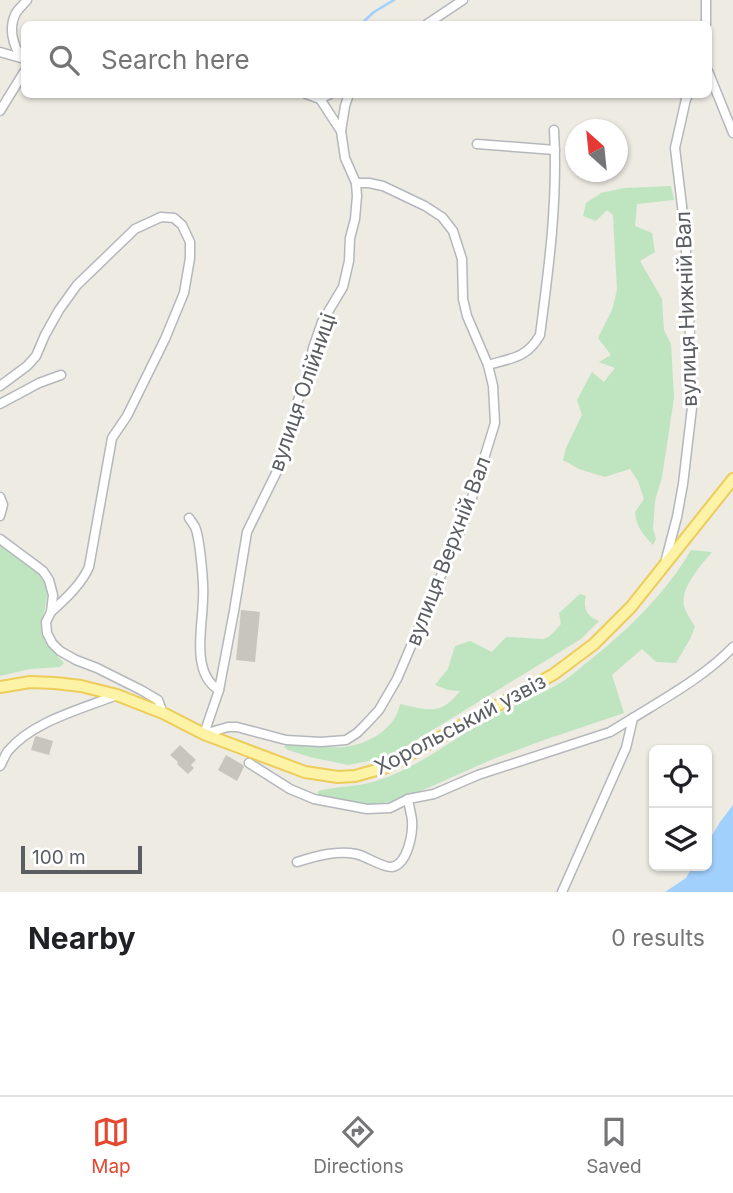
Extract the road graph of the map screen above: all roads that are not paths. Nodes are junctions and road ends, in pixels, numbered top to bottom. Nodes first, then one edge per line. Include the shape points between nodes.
1 (27, 0) edge
2 (463, 0) edge
3 (706, 0) edge
4 (432, 21) edge
5 (706, 21) edge
6 (0, 52) edge
7 (21, 57) edge
8 (21, 58) edge
9 (21, 77) edge
10 (712, 79) edge
11 (348, 98) edge
12 (687, 98) edge
13 (320, 99) edge
14 (0, 111) edge
15 (554, 130) dead end
16 (341, 131) junction
17 (733, 133) edge
18 (477, 144) dead end
19 (555, 150) junction
20 (356, 183) junction
21 (488, 365) junction
22 (61, 375) dead end
23 (0, 386) edge
24 (0, 404) edge
25 (733, 479) edge
26 (0, 496) edge
27 (0, 516) edge
28 (189, 519) dead end
29 (0, 539) edge
30 (664, 565) junction
31 (51, 612) junction
32 (733, 647) edge
33 (0, 687) edge
34 (219, 690) junction
35 (117, 695) junction
36 (163, 713) junction
37 (633, 718) junction
38 (204, 734) junction
39 (248, 763) dead end
40 (0, 766) edge
41 (408, 799) junction
42 (298, 862) dead end
43 (562, 892) edge

1 - 7 street via 12,26
2 - 4 street
3 - 5 street
6 - 8 street
9 - 14 street
10 - 17 street
11 - 16 street
12 - 30 street, вулиця Нижній Вал via 675,148 685,231 693,399 677,517
13 - 16 street
15 - 19 street
16 - 20 street, вулиця Олійниці via 345,158
18 - 19 street
19 - 21 street via 553,234 540,335 527,352
20 - 21 street, вулиця Верхній Вал via 383,186 425,206 453,231 462,259 467,316
20 - 34 street, вулиця Олійниці via 343,287 313,348 281,463 247,533
21 - 38 street, вулиця Верхній Вал via 495,423 484,462 466,517 397,679 379,710 345,740 286,740 237,727
22 - 24 street
23 - 31 street via 36,356 77,285 127,236 161,217 174,218 181,225 190,242 184,293 144,383 112,438 89,567
25 - 30 main road, Хорольський узвіз
26 - 27 street
28 - 34 street via 198,536 204,595 200,648 205,673
29 - 31 street via 43,571 53,595
30 - 38 main road, Хорольський узвіз via 594,644 554,674 371,773 338,777 306,772
31 - 36 street via 47,633 60,651 129,682 158,700
32 - 37 street
33 - 35 main road, Хорольський узвіз via 55,683
34 - 38 street, вулиця Олійниці
35 - 36 main road, Хорольський узвіз
35 - 40 street via 26,735 8,751
36 - 38 main road, Хорольський узвіз
37 - 41 street via 610,732
37 - 43 street via 626,748
39 - 41 street via 290,789 329,803 390,808
41 - 42 street via 410,843 401,862 393,867 355,854

